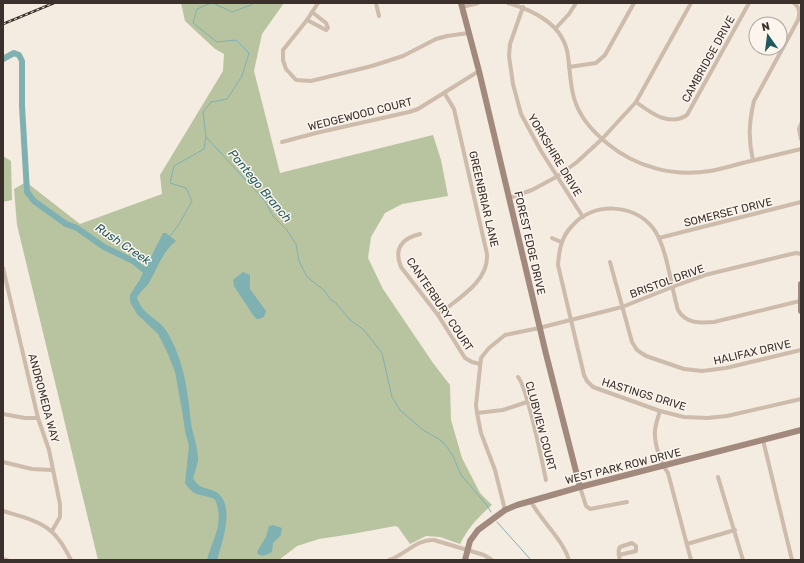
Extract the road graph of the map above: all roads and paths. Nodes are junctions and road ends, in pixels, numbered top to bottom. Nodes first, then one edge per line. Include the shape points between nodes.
1 (318, 3) edge
2 (376, 3) edge
3 (478, 3) edge
4 (508, 3) edge
5 (576, 3) edge
6 (634, 3) edge
7 (691, 3) edge
8 (750, 3) edge
9 (794, 3) edge
10 (462, 5) edge
11 (523, 7) junction
12 (312, 12) junction
13 (379, 16) dead end
14 (307, 20) junction
15 (556, 28) junction
16 (470, 33) junction
17 (569, 67) junction
18 (479, 72) junction
19 (445, 94) junction
20 (636, 102) junction
21 (801, 124) edge
22 (602, 139) junction
23 (801, 139) edge
24 (282, 142) dead end
25 (801, 149) edge
26 (753, 160) junction
27 (558, 176) junction
28 (509, 198) junction
29 (801, 202) edge
30 (583, 217) junction
31 (420, 234) dead end
32 (552, 238) dead end
33 (659, 238) junction
34 (562, 242) junction
35 (801, 254) edge
36 (610, 262) dead end
37 (3, 268) edge
38 (801, 284) edge
39 (672, 287) junction
40 (800, 301) edge
41 (622, 307) junction
42 (801, 311) edge
43 (438, 315) junction
44 (571, 320) junction
45 (540, 328) junction
46 (801, 350) edge
47 (480, 364) junction
48 (518, 377) dead end
49 (801, 399) edge
50 (527, 402) junction
51 (660, 411) junction
52 (477, 413) junction
53 (3, 414) edge
54 (38, 418) junction
55 (801, 430) edge
56 (763, 440) junction
57 (3, 462) edge
58 (663, 466) junction
59 (52, 470) junction
60 (718, 477) dead end
61 (546, 480) dead end
62 (580, 487) junction
63 (530, 500) junction
64 (627, 502) dead end
65 (505, 510) junction
66 (3, 511) edge
67 (735, 530) junction
68 (52, 531) junction
69 (687, 544) junction
70 (467, 550) junction
71 (3, 559) edge
72 (7, 560) edge
73 (71, 560) edge
74 (389, 560) edge
75 (465, 560) edge
76 (492, 560) edge
77 (569, 560) edge
78 (691, 560) edge
79 (743, 560) edge
80 (792, 560) edge

1 - 12 street
2 - 13 street
3 - 10 street
4 - 11 street
5 - 15 street
6 - 17 street via 605,55 596,62
7 - 20 street
8 - 20 street, CAMBRIDGE DRIVE via 687,116 680,120 669,120 653,114
9 - 26 street via 800,12 798,20 754,101 749,136
10 - 16 street, FOREST EDGE DRIVE
11 - 15 street
11 - 27 street, YORKSHIRE DRIVE via 510,44 513,84 520,114
12 - 14 street
12 - 14 street via 326,23 328,28 323,30
14 - 16 street via 283,50 286,69 294,79 301,81 357,70 398,58 436,39
15 - 17 street via 567,50
16 - 18 street, FOREST EDGE DRIVE
17 - 22 street via 574,100 582,115
18 - 19 street, WEDGEWOOD COURT
18 - 28 street, FOREST EDGE DRIVE
19 - 24 street, WEDGEWOOD COURT via 409,112
19 - 43 street, GREENBRIAR LANE via 454,109 488,261 482,276 475,284
20 - 22 street
21 - 23 street
22 - 26 street via 620,154 643,165 673,172 710,171
22 - 27 street
25 - 26 street
27 - 28 street via 532,190
27 - 30 street, YORKSHIRE DRIVE
28 - 45 street, FOREST EDGE DRIVE
29 - 33 street, SOMERSET DRIVE
30 - 33 street via 599,210 621,209 647,222
30 - 34 street, HASTINGS DRIVE via 572,226
31 - 43 street, CANTERBURY COURT via 403,242 399,251 400,264
32 - 34 street
33 - 39 street
34 - 44 street, HASTINGS DRIVE via 558,265
35 - 39 street, BRISTOL DRIVE via 796,253 705,275
36 - 41 street, HALIFAX DRIVE
37 - 54 street, ANDROMEDA WAY
38 - 40 street
39 - 40 street via 682,315 688,320 701,323
39 - 41 street, BRISTOL DRIVE
40 - 42 street
41 - 44 street, BRISTOL DRIVE
41 - 46 street, HALIFAX DRIVE via 629,335 637,350 646,356 684,369 702,371 726,368
43 - 47 street, CANTERBURY COURT via 465,358
44 - 45 street, BRISTOL DRIVE
44 - 51 street, HASTINGS DRIVE via 584,375 590,385
45 - 47 street, BRISTOL DRIVE via 505,335 484,353
45 - 62 street, FOREST EDGE DRIVE
47 - 52 street
48 - 50 street, CLUBVIEW COURT
49 - 51 street, HASTINGS DRIVE via 727,416 707,418 684,417
50 - 52 street via 503,410
50 - 61 street, CLUBVIEW COURT
51 - 58 street via 655,435
52 - 65 street
53 - 54 street
54 - 59 street, ANDROMEDA WAY via 49,450
55 - 56 street, WEST PARK ROW DRIVE
56 - 58 street, WEST PARK ROW DRIVE
56 - 80 street
57 - 59 street via 32,469
58 - 62 street, WEST PARK ROW DRIVE
58 - 69 street via 668,473
59 - 68 street, ANDROMEDA WAY via 61,510
60 - 67 street
62 - 63 street, WEST PARK ROW DRIVE
62 - 64 street via 586,506 590,509
63 - 65 street, WEST PARK ROW DRIVE
63 - 77 street via 536,512 558,539
65 - 70 street, WEST PARK ROW DRIVE via 478,530
66 - 68 street
67 - 69 street
67 - 79 street
68 - 73 street
69 - 78 street
70 - 74 street via 430,540 418,543
70 - 75 street, WEST PARK ROW DRIVE
70 - 76 street
71 - 72 street

